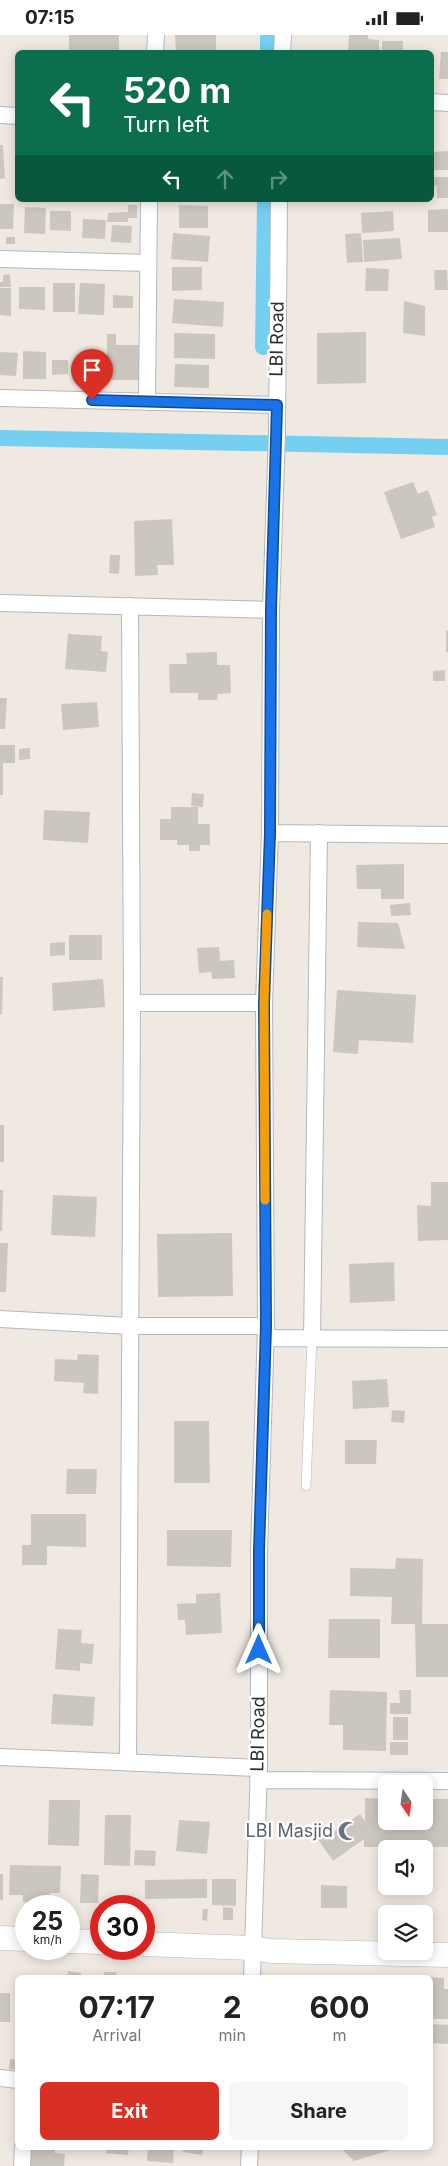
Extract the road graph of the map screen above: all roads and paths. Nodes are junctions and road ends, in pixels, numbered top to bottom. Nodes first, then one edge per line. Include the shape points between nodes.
1 (156, 35) edge
2 (283, 35) edge
3 (155, 50) edge
4 (282, 50) edge
5 (434, 102) edge
6 (448, 103) edge
7 (0, 115) edge
8 (15, 116) edge
9 (150, 202) edge
10 (279, 202) edge
11 (0, 259) edge
12 (148, 263) junction
13 (0, 398) edge
14 (147, 402) junction
15 (277, 405) junction
16 (0, 603) edge
17 (130, 607) junction
18 (271, 610) junction
19 (270, 833) junction
20 (319, 833) junction
21 (448, 835) edge
22 (132, 1003) junction
23 (264, 1003) junction
24 (0, 1319) edge
25 (130, 1326) junction
26 (266, 1332) junction
27 (312, 1339) junction
28 (448, 1339) edge
29 (306, 1486) dead end
30 (0, 1757) edge
31 (128, 1762) junction
32 (258, 1774) junction
33 (448, 1781) edge
34 (0, 1938) edge
35 (15, 1939) edge
36 (155, 1944) edge
37 (261, 1949) junction
38 (448, 1955) edge
39 (253, 1975) edge
40 (0, 2078) edge
41 (15, 2080) edge
42 (22, 2150) edge
43 (250, 2150) edge
44 (22, 2166) edge
45 (249, 2166) edge

1 - 3 street
2 - 4 street
5 - 6 street
7 - 8 street
9 - 12 street
10 - 15 street, LBI Road
11 - 12 street
12 - 14 street
13 - 14 street
14 - 15 street
15 - 18 street, LBI Road
16 - 17 street
17 - 18 street
17 - 22 street
18 - 19 street, LBI Road
19 - 20 street
19 - 23 street, LBI Road
20 - 21 street
20 - 27 street
22 - 23 street
22 - 25 street
23 - 26 street, LBI Road
24 - 25 street
25 - 26 street
25 - 31 street
26 - 27 street
26 - 32 street, LBI Road via 259,1551
27 - 28 street
27 - 29 lane
30 - 31 street
31 - 32 street
32 - 33 street
32 - 37 street, LBI Road
34 - 35 main road
36 - 37 main road
37 - 38 main road
37 - 39 street, LBI Road
40 - 41 street
42 - 44 street
43 - 45 street

